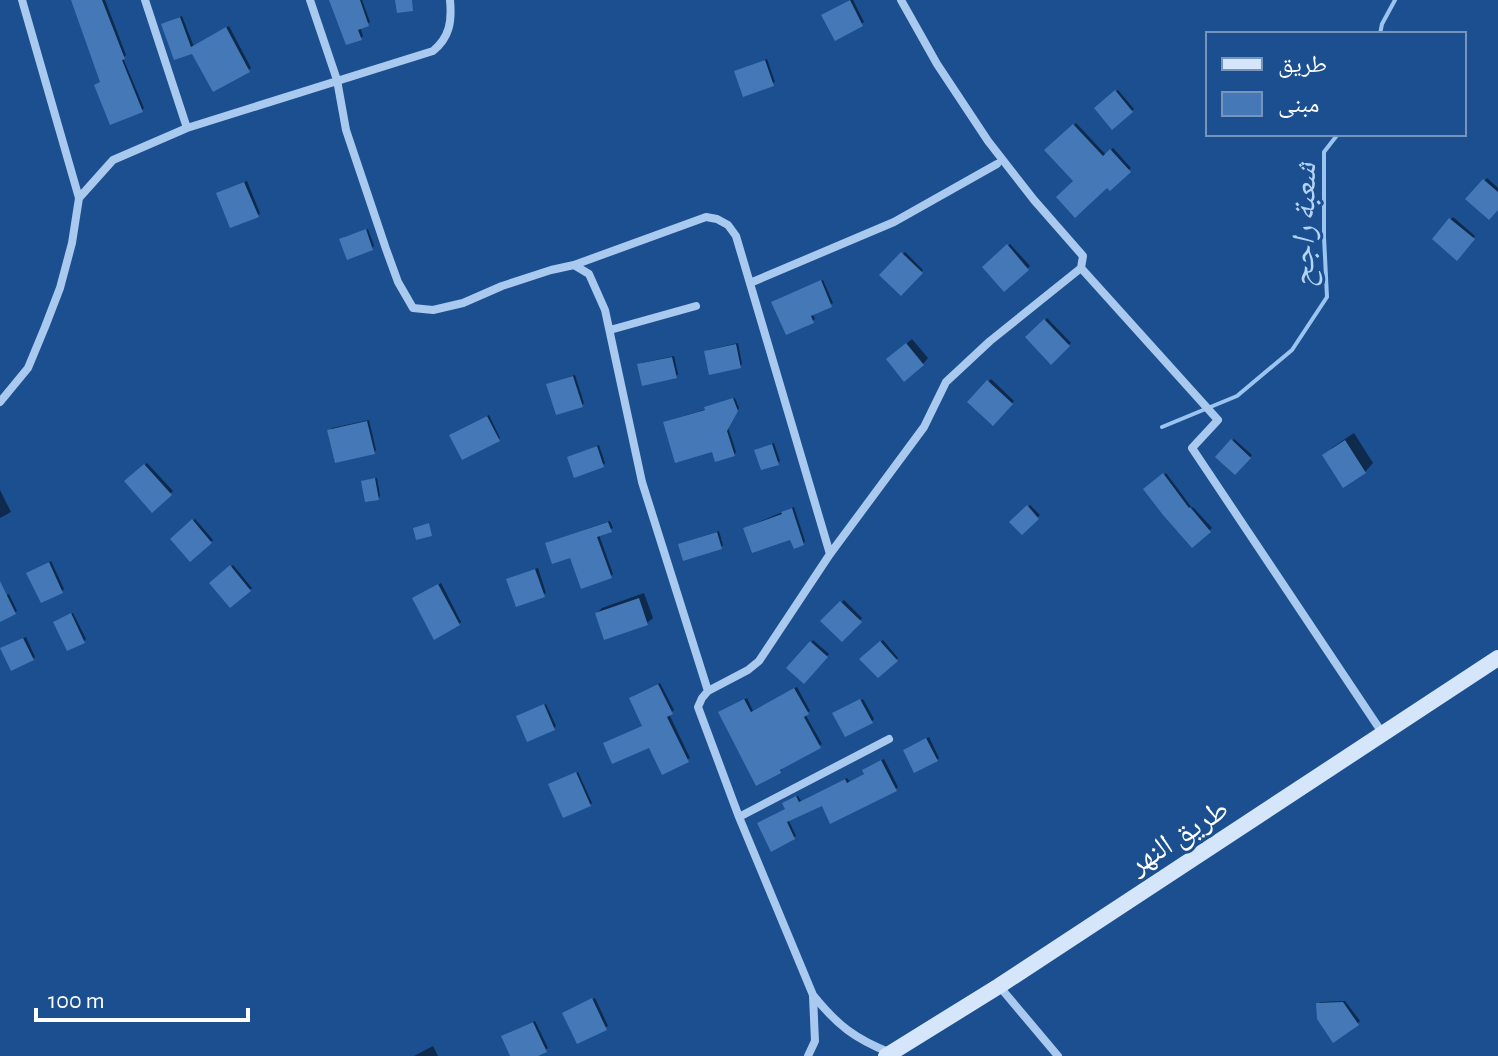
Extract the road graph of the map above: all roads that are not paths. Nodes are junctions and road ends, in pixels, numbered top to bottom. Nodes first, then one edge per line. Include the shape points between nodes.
1 (22, 0) edge
2 (145, 0) edge
3 (310, 0) edge
4 (450, 0) edge
5 (901, 0) edge
6 (337, 80) junction
7 (187, 128) junction
8 (997, 164) dead end
9 (79, 198) junction
10 (574, 265) junction
11 (1081, 268) junction
12 (750, 283) junction
13 (696, 306) dead end
14 (610, 330) junction
15 (0, 402) edge
16 (830, 554) junction
17 (1498, 658) edge
18 (708, 691) junction
19 (1383, 735) junction
20 (889, 739) dead end
21 (739, 817) junction
22 (999, 986) junction
23 (813, 995) junction
24 (889, 1054) edge
25 (808, 1056) edge
26 (1058, 1056) edge

1 - 9 street
2 - 7 street
3 - 6 street
4 - 6 street via 449,31 433,51
5 - 11 street via 988,141 1083,256
6 - 7 street
6 - 10 street via 346,130 398,282 413,308 463,303
7 - 9 street via 113,160
8 - 12 street via 894,222
9 - 15 street via 68,258 45,327 28,368
10 - 12 street via 706,217 728,225 736,236
10 - 14 street via 589,274
11 - 16 street via 946,382 924,427
11 - 19 street via 1218,420 1192,448
12 - 16 street
13 - 14 street
14 - 18 street via 642,482
16 - 18 street via 759,661
17 - 19 main road, طريق النهر
18 - 21 street via 698,707
19 - 22 main road, طريق النهر
20 - 21 street
21 - 23 street
22 - 24 main road, طريق النهر
22 - 26 street
23 - 24 street via 848,1031
23 - 25 street via 815,1041

